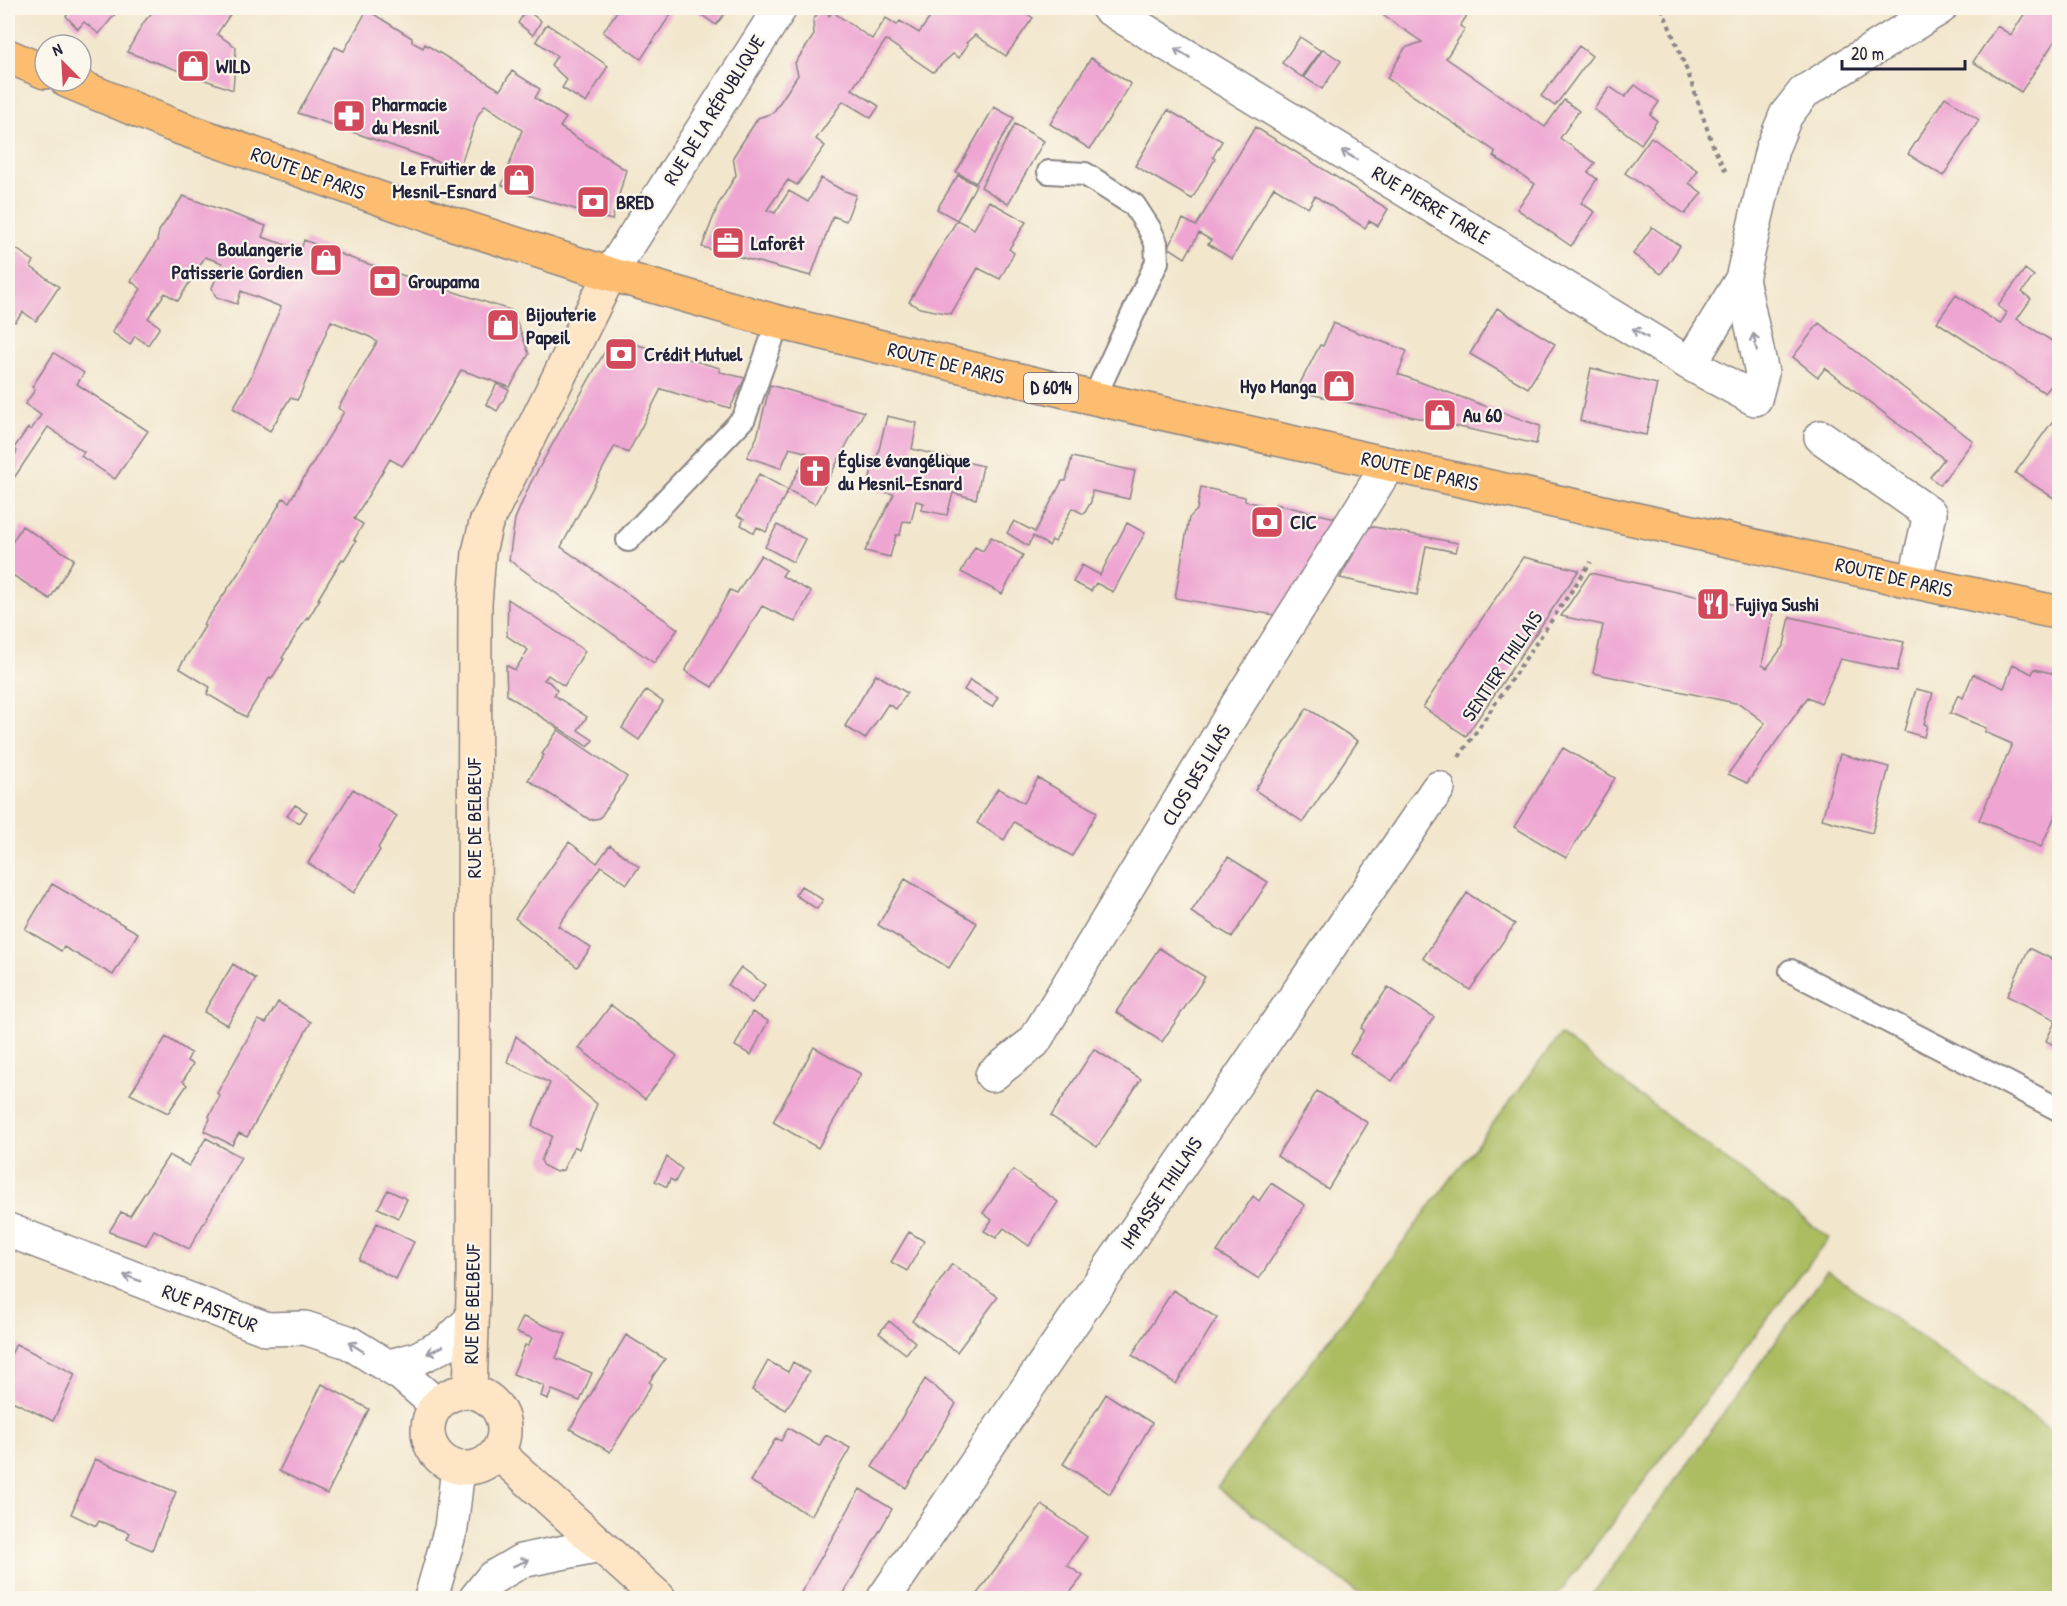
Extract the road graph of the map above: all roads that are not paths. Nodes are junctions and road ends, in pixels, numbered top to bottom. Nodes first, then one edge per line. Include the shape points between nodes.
1 (780, 8) edge
2 (1108, 8) edge
3 (1940, 8) edge
4 (8, 56) edge
5 (33, 67) edge
6 (93, 92) edge
7 (1049, 172) dead end
8 (610, 274) junction
9 (1742, 279) junction
10 (778, 322) junction
11 (1690, 364) junction
12 (1094, 398) junction
13 (1821, 437) dead end
14 (1389, 464) junction
15 (628, 540) dead end
16 (1915, 582) junction
17 (2060, 613) edge
18 (1438, 788) road end
19 (1791, 970) dead end
20 (992, 1074) dead end
21 (2060, 1110) edge
22 (8, 1230) edge
23 (472, 1319) junction
24 (390, 1366) junction
25 (470, 1392) junction
26 (437, 1405) junction
27 (498, 1452) junction
28 (458, 1468) junction
29 (600, 1545) junction
30 (432, 1599) edge
31 (476, 1599) edge
32 (659, 1599) edge
33 (884, 1599) edge

1 - 8 street, RUE DE LA RÉPUBLIQUE
11 -> 2 street, RUE PIERRE TARLE
3 - 9 street via 1804,92 1786,115 1772,149
4 - 5 main road
6 - 8 main road, ROUTE DE PARIS / D 6014 via 172,125 441,220
7 - 12 lane via 1085,174 1134,205 1156,243 1157,262
8 - 10 main road, ROUTE DE PARIS / D 6014
8 - 23 street, RUE DE BELBEUF via 486,523 480,552 475,616
9 - 11 street
11 -> 9 street, RUE PIERRE TARLE via 1755,399 1762,373
10 - 12 main road, ROUTE DE PARIS / D 6014
10 - 15 lane via 744,418
12 - 14 main road, ROUTE DE PARIS / D 6014
13 - 16 street via 1930,514
14 - 16 main road, ROUTE DE PARIS / D 6014
14 - 20 street, CLOS DES LILAS via 1034,1042
16 - 17 main road, ROUTE DE PARIS / D 6014
18 - 33 street, IMPASSE THILLAIS
19 - 21 lane
24 -> 22 street, RUE PASTEUR via 348,1342 305,1328 267,1329
23 -> 24 street via 446,1344
23 - 25 street, RUE DE BELBEUF
24 - 26 street, RUE PASTEUR
25 - 26 street via 458,1392
25 - 27 street via 492,1401 500,1411 505,1434
26 - 28 street via 427,1429 429,1442 446,1463
27 - 28 street via 472,1469
27 - 29 street
28 - 30 street via 451,1528
31 -> 29 street via 492,1578 519,1562
29 - 32 street

